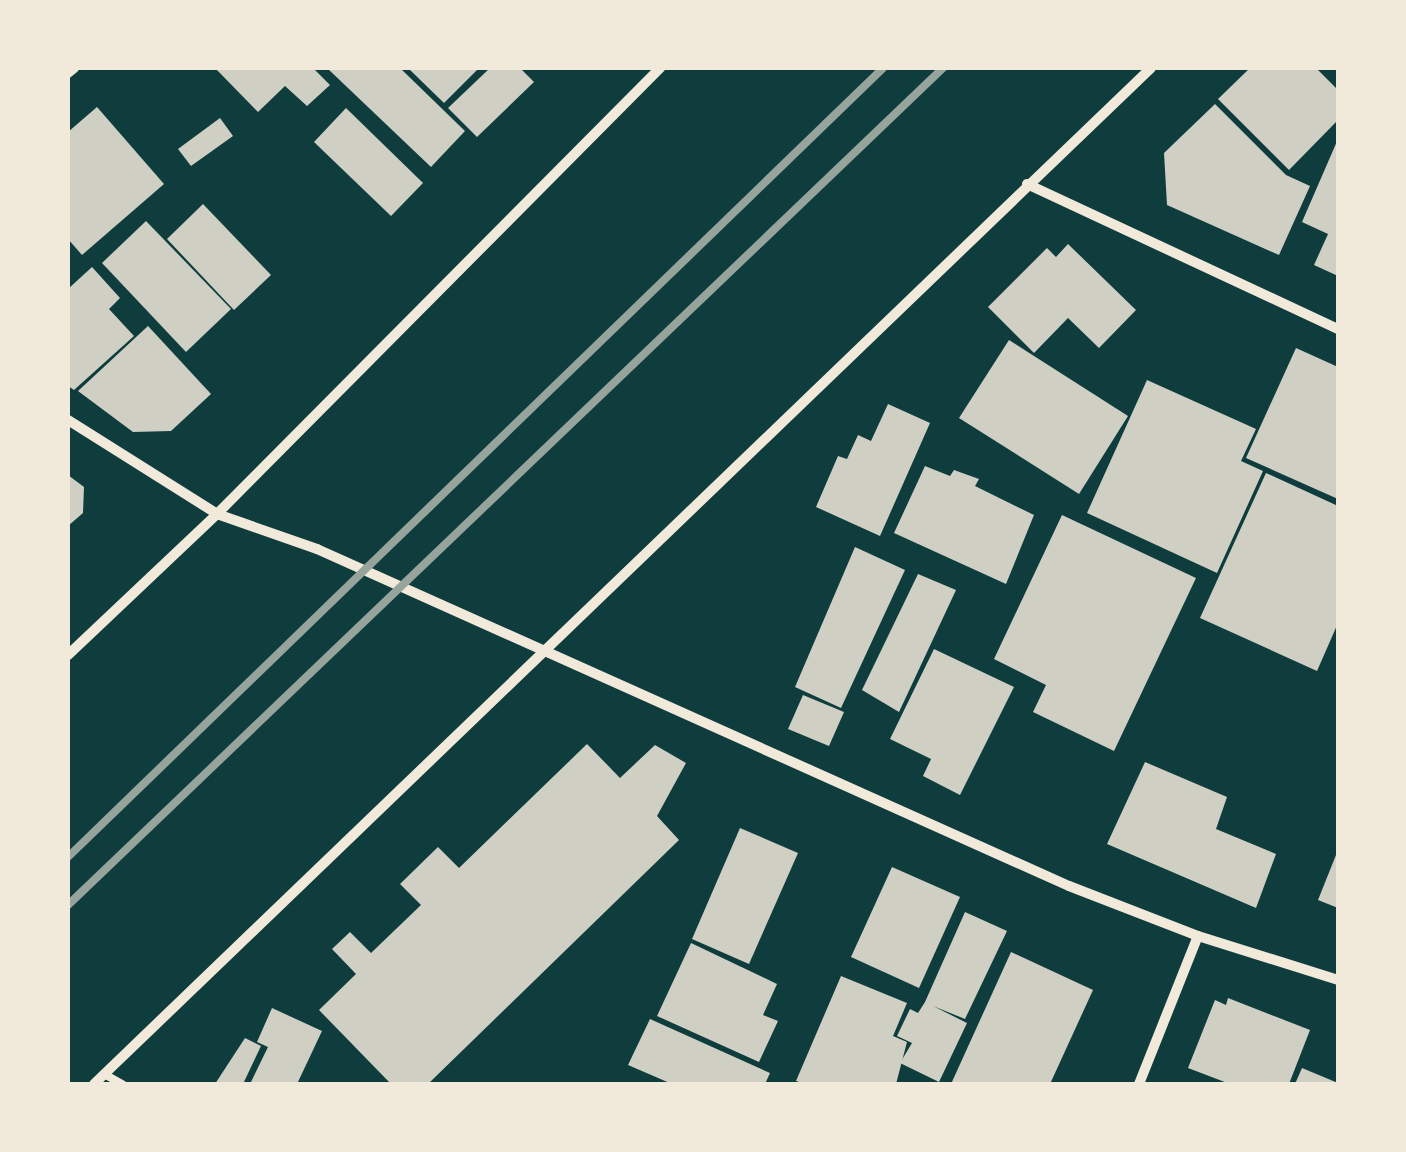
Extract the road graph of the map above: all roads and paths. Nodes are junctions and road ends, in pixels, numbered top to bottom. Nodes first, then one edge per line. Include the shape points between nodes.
1 (74, 68) edge
2 (660, 68) edge
3 (1151, 68) edge
4 (68, 73) edge
5 (1027, 184) junction
6 (1338, 330) edge
7 (68, 420) edge
8 (217, 514) junction
9 (544, 653) junction
10 (68, 655) edge
11 (1198, 936) junction
12 (1338, 980) edge
13 (104, 1074) junction
14 (94, 1084) edge
15 (122, 1084) edge
16 (1139, 1084) edge

1 - 4 street
2 - 8 street
3 - 5 street
5 - 6 street
5 - 9 street
7 - 8 street
8 - 9 street via 317,549
8 - 10 street
9 - 11 street via 1069,886
9 - 13 street
11 - 12 street
11 - 16 street
13 - 14 street
13 - 15 lane

